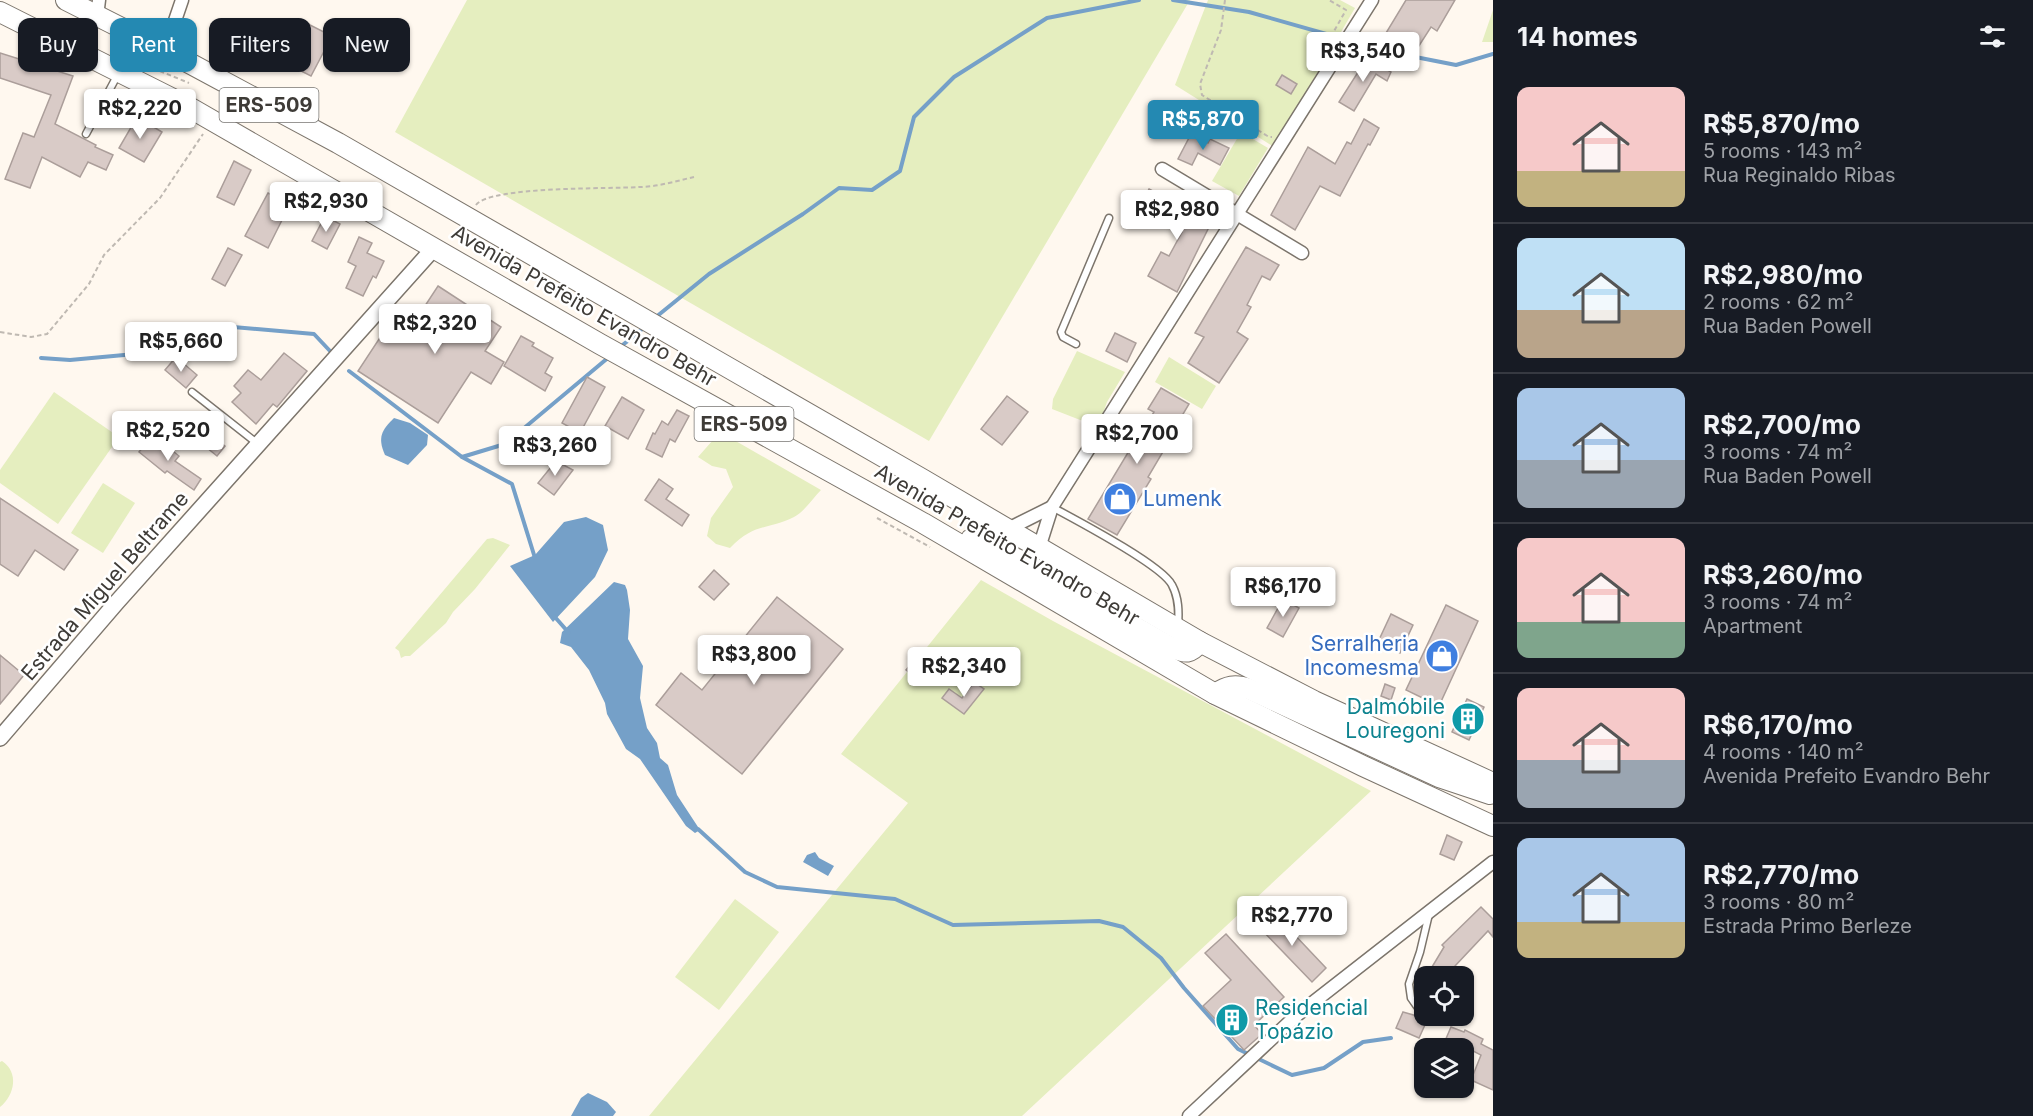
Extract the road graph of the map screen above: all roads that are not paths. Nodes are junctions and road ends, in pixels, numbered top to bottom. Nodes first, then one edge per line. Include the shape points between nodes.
1 (66, 0) edge
2 (182, 0) edge
3 (1369, 1) edge
4 (98, 8) edge
5 (0, 12) edge
6 (114, 18) edge
7 (176, 18) edge
8 (110, 67) edge
9 (197, 67) edge
10 (118, 72) edge
11 (121, 72) edge
12 (86, 134) dead end
13 (1162, 168) dead end
14 (1237, 214) junction
15 (1108, 218) dead end
16 (434, 248) junction
17 (1302, 253) dead end
18 (1076, 344) dead end
19 (192, 392) dead end
20 (259, 445) junction
21 (1052, 507) junction
22 (923, 523) junction
23 (1008, 529) junction
24 (1039, 548) junction
25 (1177, 629) junction
26 (1200, 642) junction
27 (1215, 694) junction
28 (0, 738) edge
29 (1493, 783) edge
30 (1493, 795) edge
31 (1493, 826) edge
32 (1493, 862) edge
33 (1430, 910) junction
34 (1415, 966) edge
35 (1414, 969) edge
36 (1414, 1003) edge
37 (1189, 1116) edge

1 - 4 highway, Avenida Prefeito Evandro Behr / ERS-509
2 - 7 street
3 - 14 street
4 - 6 highway, Avenida Prefeito Evandro Behr / ERS-509
5 - 8 highway, Avenida Prefeito Evandro Behr / ERS-509
9 - 23 highway, Avenida Prefeito Evandro Behr / ERS-509 via 293,117
10 - 12 lane
11 - 16 highway, Avenida Prefeito Evandro Behr / ERS-509
13 - 14 street
14 - 17 street
14 - 21 street
15 - 18 lane via 1061,332
16 - 20 street, Estrada Miguel Beltrame
16 - 22 highway, Avenida Prefeito Evandro Behr / ERS-509
19 - 20 lane
20 - 28 street, Estrada Miguel Beltrame
21 - 23 street
21 - 24 street
21 - 25 lane via 1156,568 1172,584 1179,606
22 - 26 highway via 968,537 1021,561 1170,647 1184,652 1194,650
22 - 27 highway, Avenida Prefeito Evandro Behr / ERS-509
23 - 24 highway, Avenida Prefeito Evandro Behr / ERS-509
24 - 25 highway, Avenida Prefeito Evandro Behr / ERS-509
25 - 26 highway, Avenida Prefeito Evandro Behr / ERS-509
26 - 29 highway, Avenida Prefeito Evandro Behr / ERS-509 via 1314,701
27 - 30 highway via 1238,685 1439,777
27 - 31 highway, Avenida Prefeito Evandro Behr / ERS-509
32 - 33 street
33 - 34 lane
33 - 37 street via 1297,1015
35 - 36 lane via 1409,984

